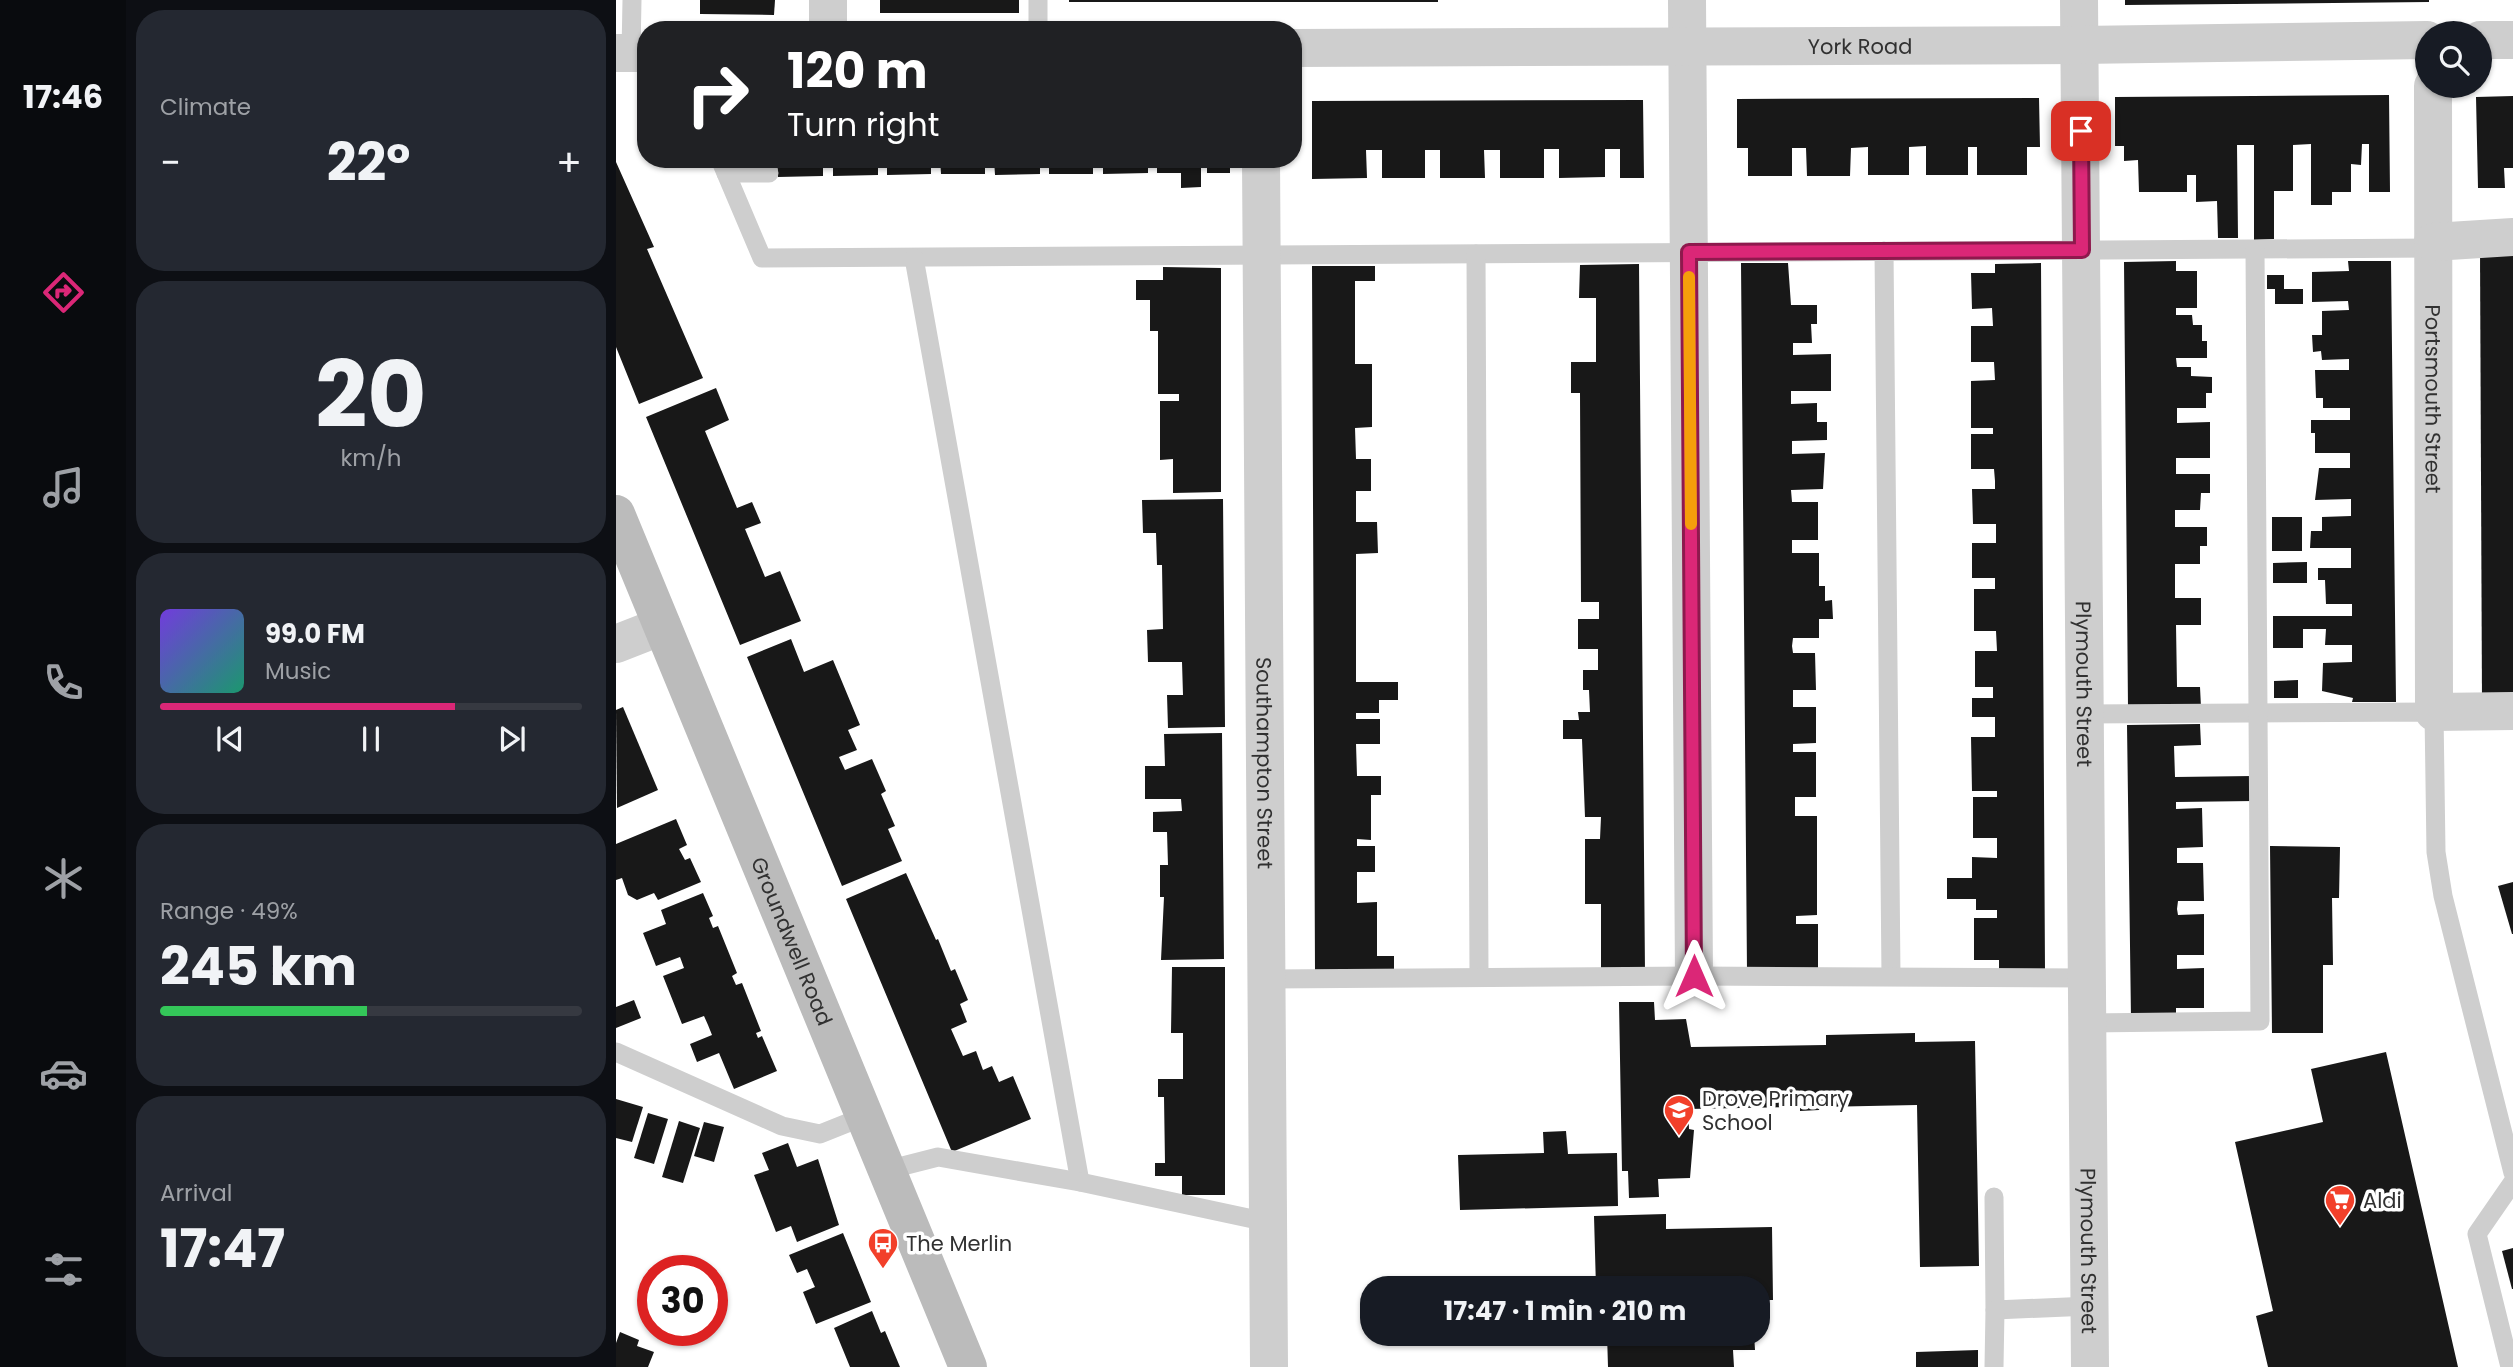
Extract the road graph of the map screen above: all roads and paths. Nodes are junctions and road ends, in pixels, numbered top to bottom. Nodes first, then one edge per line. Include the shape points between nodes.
1 (632, 0) edge
2 (828, 0) edge
3 (1038, 0) edge
4 (1687, 0) edge
5 (2079, 0) edge
6 (828, 21) edge
7 (1038, 21) edge
8 (2415, 40) edge
9 (2492, 40) edge
10 (2513, 40) edge
11 (2080, 46) junction
12 (1688, 47) junction
13 (1302, 48) edge
14 (631, 53) edge
15 (2432, 98) edge
16 (724, 168) edge
17 (736, 168) edge
18 (1261, 168) edge
19 (769, 173) dead end
20 (2513, 237) edge
21 (2433, 245) junction
22 (2082, 250) junction
23 (2255, 250) junction
24 (1884, 251) junction
25 (1689, 252) junction
26 (1476, 254) junction
27 (1262, 255) junction
28 (914, 258) junction
29 (616, 513) edge
30 (662, 626) junction
31 (616, 644) edge
32 (2513, 711) edge
33 (2259, 712) junction
34 (2434, 712) junction
35 (2085, 714) junction
36 (1694, 976) junction
37 (1891, 976) junction
38 (1479, 977) junction
39 (2087, 978) junction
40 (1266, 979) junction
41 (2088, 1023) junction
42 (616, 1052) edge
43 (2506, 1108) edge
44 (865, 1116) junction
45 (887, 1170) junction
46 (2513, 1173) edge
47 (1080, 1182) junction
48 (2513, 1182) edge
49 (1994, 1197) dead end
50 (1267, 1222) junction
51 (2090, 1306) junction
52 (1995, 1310) junction
53 (968, 1367) edge
54 (1269, 1367) edge
55 (1994, 1367) edge
56 (2090, 1367) edge
57 (2510, 1367) edge

1 - 14 lane
2 - 6 street
3 - 7 lane
4 - 12 street
5 - 11 street, Plymouth Street
8 - 11 street, York Road
9 - 10 street
11 - 12 street, York Road
11 - 22 street, Plymouth Street
12 - 13 street, York Road
12 - 25 street
15 - 21 street, Portsmouth Street
16 - 28 lane via 762,258
17 - 19 lane
18 - 27 street, Southampton Street
20 - 21 street
21 - 23 lane
21 - 34 street, Portsmouth Street
22 - 23 lane
22 - 24 lane
22 - 35 street, Plymouth Street
23 - 33 lane
24 - 25 lane
24 - 37 lane
25 - 26 lane
25 - 36 street
26 - 27 lane
26 - 38 lane
27 - 28 lane
27 - 40 street, Southampton Street
28 - 47 lane
29 - 30 street, Groundwell Road
30 - 31 street
30 - 44 street, Groundwell Road
32 - 34 street
33 - 34 lane
33 - 35 lane
33 - 41 lane via 2260,1021
34 - 43 lane via 2439,872
35 - 39 street, Plymouth Street
36 - 37 lane
36 - 38 lane
37 - 39 lane
38 - 40 lane
39 - 41 street, Plymouth Street
40 - 50 street, Southampton Street
41 - 51 street, Plymouth Street
42 - 44 lane via 755,1116 804,1132 827,1132
43 - 46 lane
44 - 45 street, Groundwell Road
45 - 47 lane via 938,1157
45 - 53 street, Groundwell Road
47 - 50 lane
48 - 57 lane via 2477,1234
49 - 52 lane
50 - 54 street, Southampton Street
51 - 52 lane
51 - 56 street, Plymouth Street
52 - 55 lane

